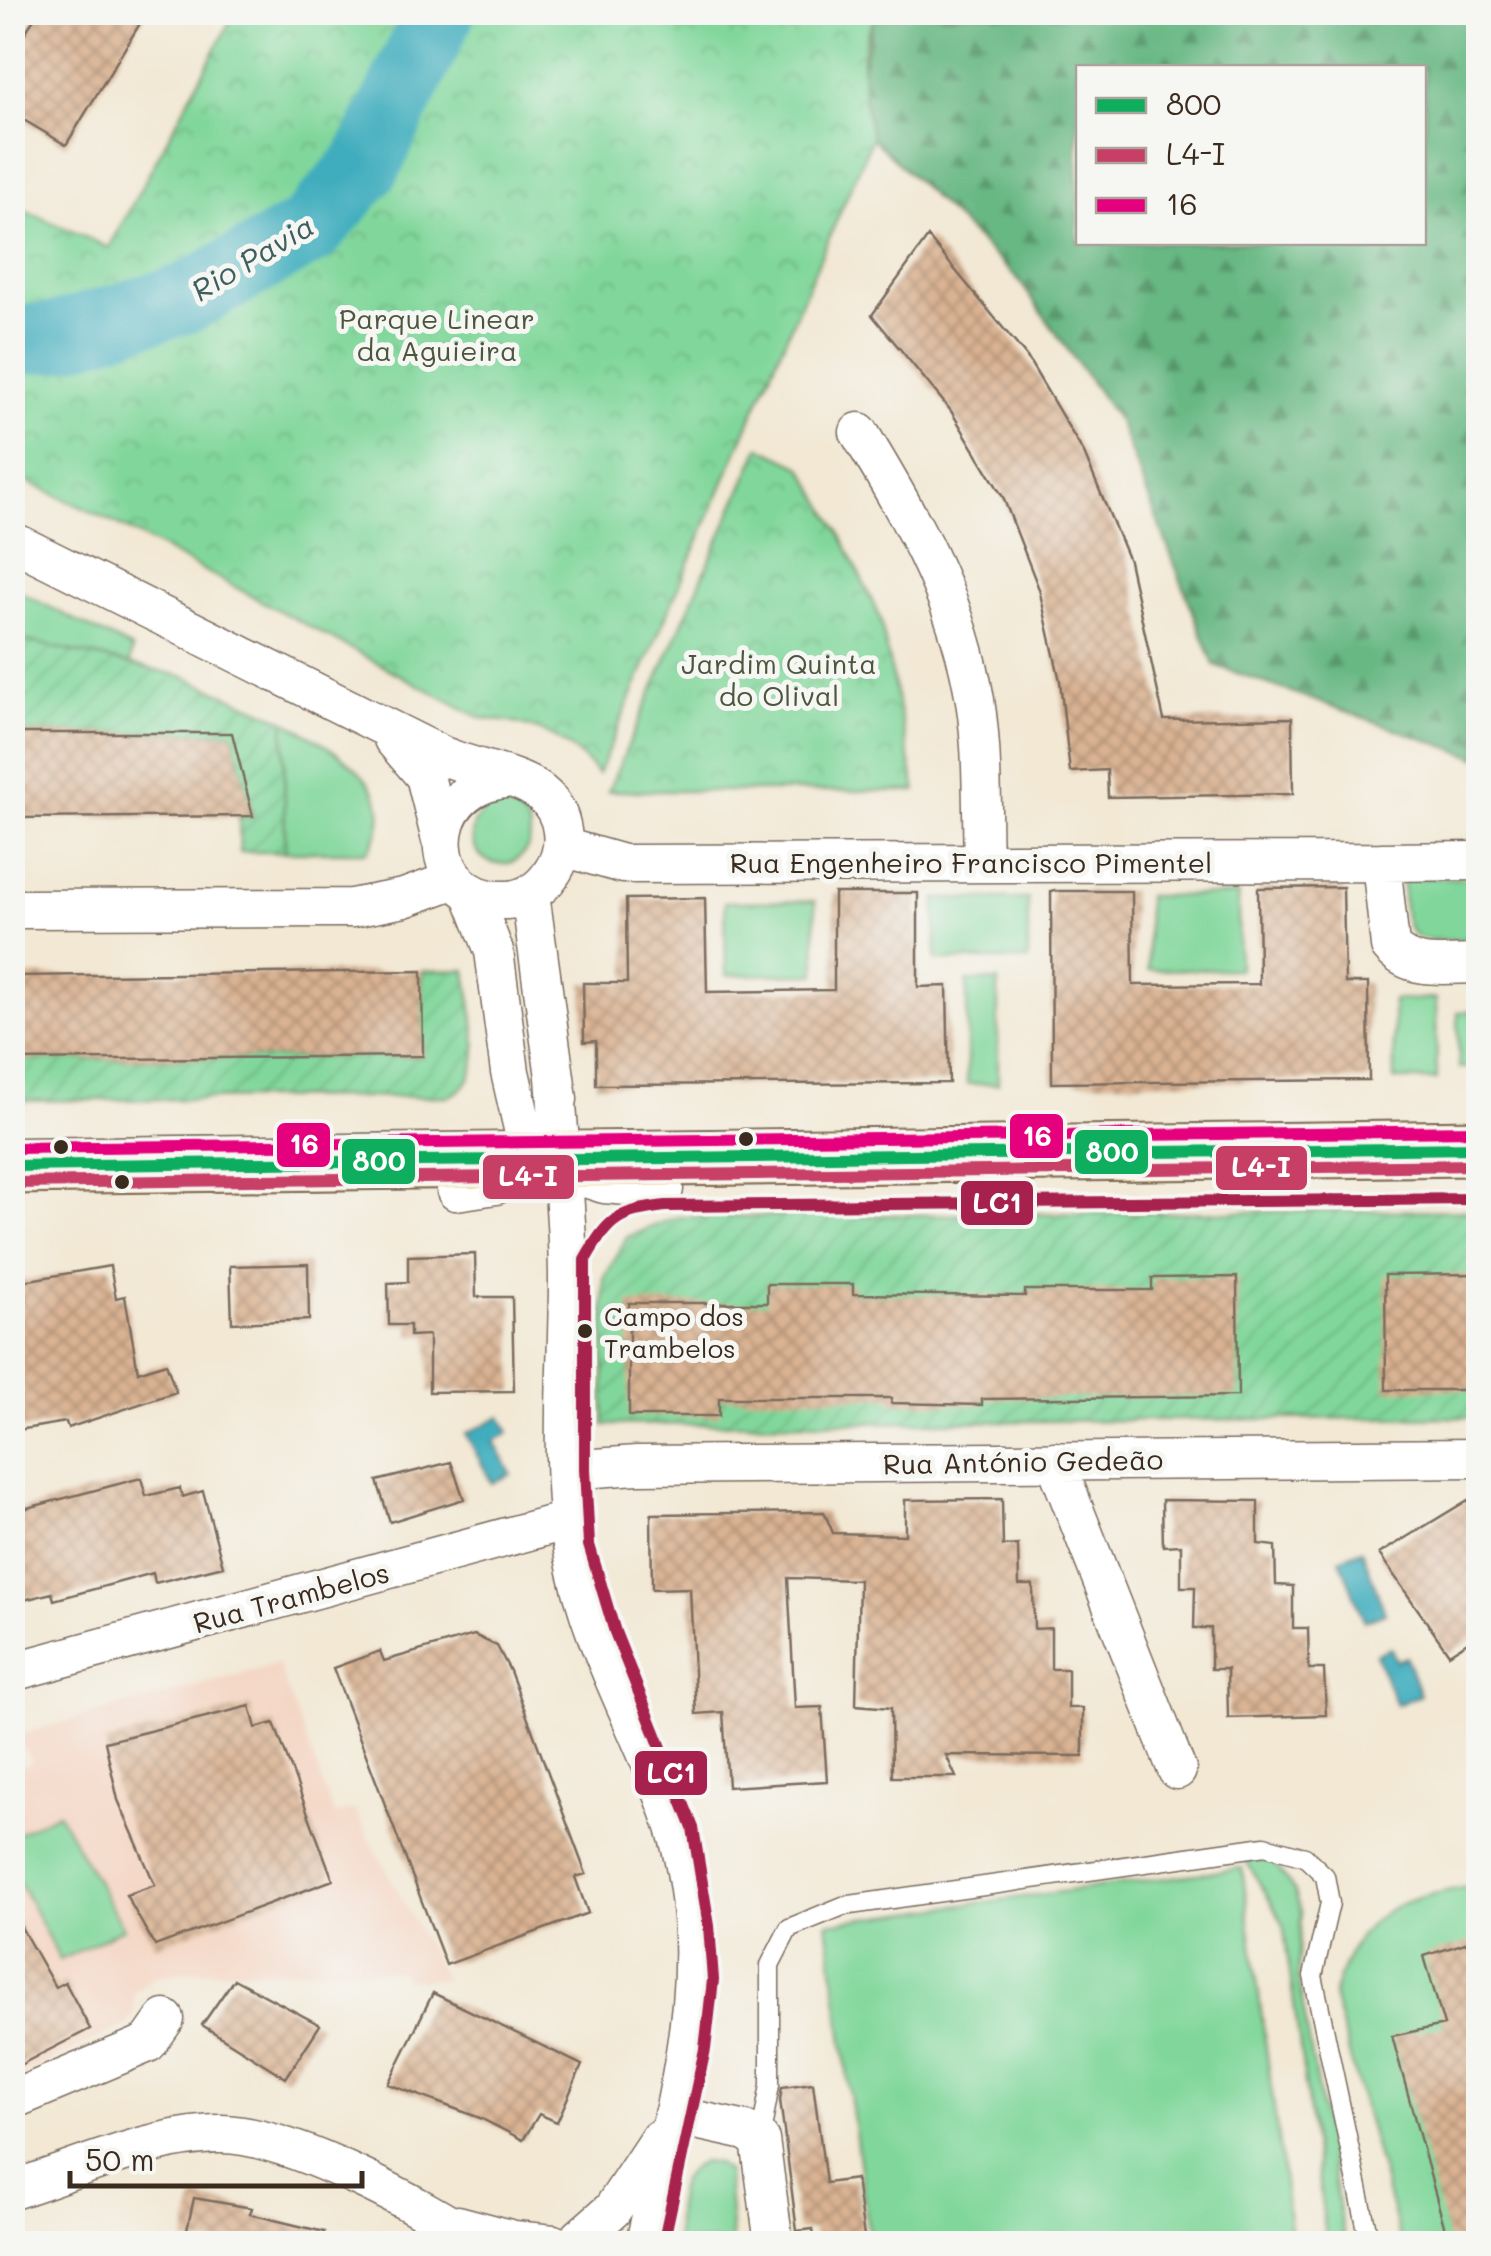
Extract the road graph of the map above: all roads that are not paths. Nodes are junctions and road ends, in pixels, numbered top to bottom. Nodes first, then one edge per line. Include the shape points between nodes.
1 (859, 432) dead end
2 (12, 541) edge
3 (372, 721) junction
4 (505, 779) junction
5 (441, 843) junction
6 (563, 846) junction
7 (1478, 861) edge
8 (982, 862) junction
9 (1381, 862) junction
10 (464, 886) junction
11 (530, 894) junction
12 (12, 909) edge
13 (1478, 964) edge
14 (510, 1072) junction
15 (1478, 1148) edge
16 (12, 1166) edge
17 (552, 1172) junction
18 (663, 1172) junction
19 (455, 1174) junction
20 (1478, 1182) edge
21 (12, 1195) edge
22 (1478, 1458) edge
23 (1056, 1460) junction
24 (568, 1470) junction
25 (570, 1520) junction
26 (12, 1672) edge
27 (1177, 1770) dead end
28 (165, 2019) dead end
29 (12, 2100) edge
30 (672, 2115) junction
31 (760, 2140) junction
32 (12, 2190) edge
33 (445, 2221) junction
34 (578, 2242) edge
35 (479, 2244) edge
36 (646, 2244) edge
37 (774, 2244) edge
38 (1370, 2244) edge

1 - 8 street via 914,524 949,602 973,685
2 - 3 street
3 - 4 street
3 - 5 street via 425,776
4 - 5 street via 467,790 452,804
4 - 6 street via 542,793 562,826
5 - 10 street
6 - 8 street, Rua Engenheiro Francisco Pimentel via 624,864
6 - 11 street via 546,882
7 - 9 street, Rua Engenheiro Francisco Pimentel
8 - 9 street, Rua Engenheiro Francisco Pimentel
9 - 13 street via 1390,946 1399,956 1414,964
10 - 11 street via 510,900
10 - 12 street via 352,908
10 - 14 street via 494,951
11 - 17 street
14 - 17 street via 521,1120
14 - 19 street via 504,1116
15 - 18 main road
16 - 19 main road
17 - 18 main road
17 - 19 main road
17 - 24 street
18 - 20 main road
19 - 21 main road
22 - 23 street, Rua António Gedeão
23 - 24 street, Rua António Gedeão
23 - 27 street
24 - 25 street
25 - 26 street, Rua Trambelos
25 - 30 street via 581,1590 658,1777 680,1852 696,1980
28 - 29 street via 148,2043
30 - 31 street
30 - 34 street via 612,2210
30 - 36 street
31 - 37 street
31 - 38 lane via 770,2085 770,1965 790,1928 843,1906 1265,1846 1305,1858 1325,1876 1330,1903 1313,1976
32 - 33 street via 182,2139 242,2135 316,2160
33 - 34 street via 514,2240
33 - 35 street

